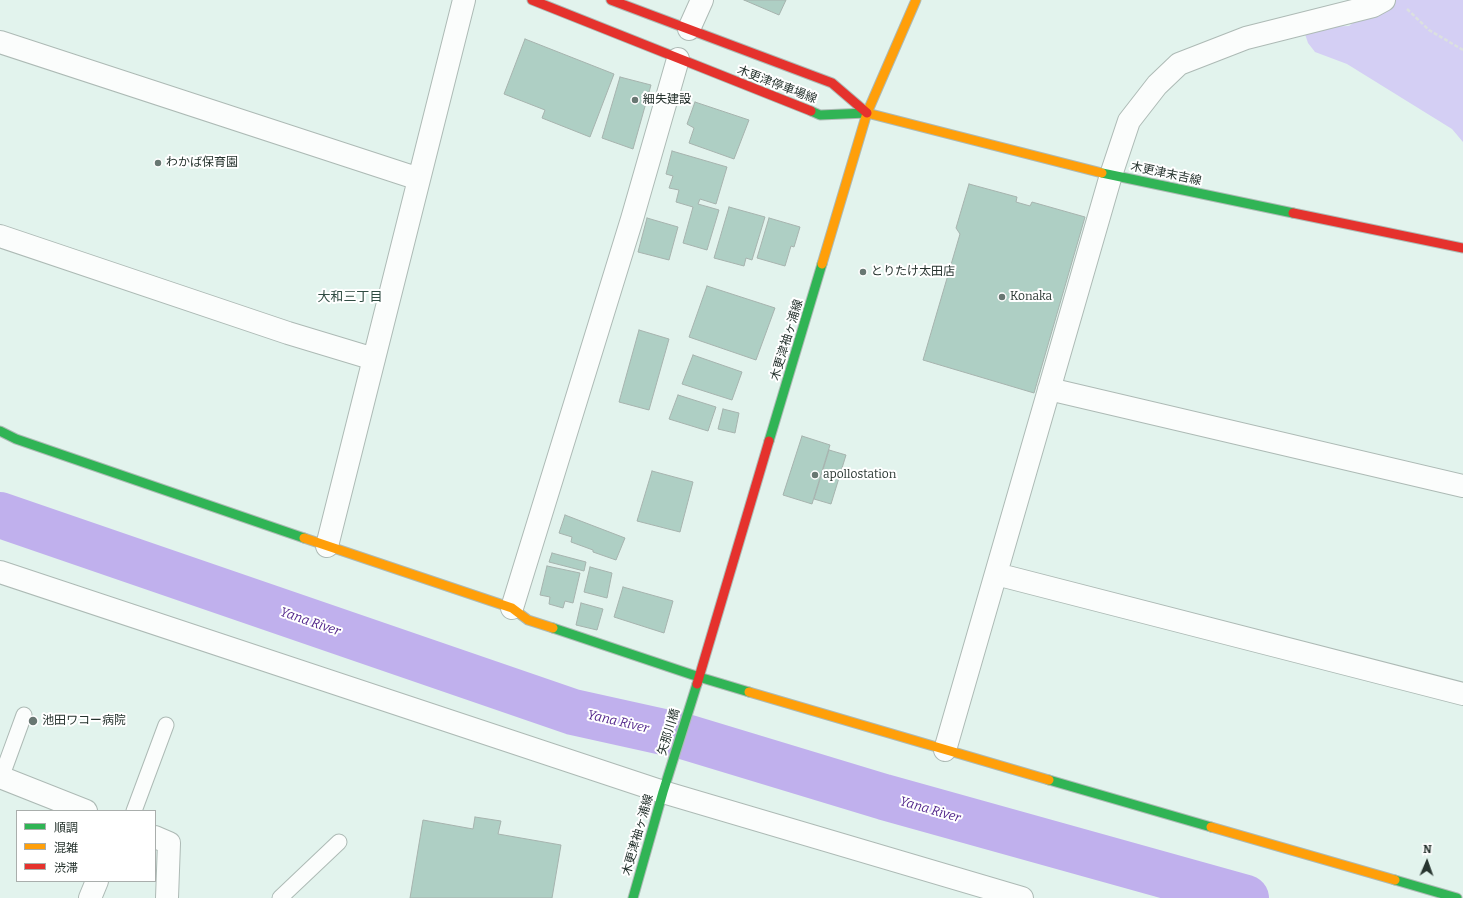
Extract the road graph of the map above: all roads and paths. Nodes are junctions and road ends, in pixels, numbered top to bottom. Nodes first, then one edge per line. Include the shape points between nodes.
1 (464, 0) edge
2 (532, 0) edge
3 (611, 0) edge
4 (702, 0) edge
5 (916, 0) edge
6 (1393, 2) edge
7 (689, 29) junction
8 (0, 42) edge
9 (1463, 50) edge
10 (678, 59) junction
11 (867, 112) junction
12 (1111, 175) junction
13 (419, 179) junction
14 (0, 236) edge
15 (1463, 248) edge
16 (374, 359) junction
17 (1049, 389) junction
18 (0, 432) edge
19 (1463, 486) edge
20 (327, 546) junction
21 (0, 572) edge
22 (996, 574) junction
23 (512, 608) junction
24 (699, 677) junction
25 (694, 692) joint
26 (1463, 694) edge
27 (24, 715) dead end
28 (166, 725) dead end
29 (945, 750) junction
30 (1, 778) edge
31 (665, 785) junction
32 (83, 810) edge
33 (134, 810) edge
34 (156, 837) edge
35 (339, 842) dead end
36 (97, 882) edge
37 (90, 898) edge
38 (167, 898) edge
39 (280, 898) edge
40 (633, 898) edge
41 (1022, 898) edge
42 (1457, 898) edge

1 - 13 street
2 - 10 main road, 木更津停車場線
3 - 7 main road, 木更津停車場線
4 - 7 street
5 - 11 main road, 木更津袖ヶ浦線
6 - 9 path via 1429,30
6 - 12 street via 1246,38 1179,64 1156,85 1129,121
7 - 11 main road, 木更津停車場線 via 832,83
8 - 13 street
10 - 11 main road, 木更津停車場線 via 820,115
10 - 23 street via 630,227
11 - 12 main road, 木更津末吉線
11 - 24 main road, 木更津袖ヶ浦線
12 - 15 main road, 木更津末吉線
12 - 17 street
13 - 16 street
14 - 16 street via 288,333
16 - 20 street
17 - 19 street
17 - 22 street
18 - 20 main road
20 - 23 main road
21 - 31 street
22 - 26 street
22 - 29 street
23 - 24 main road via 528,620
24 - 25 main road, 木更津袖ヶ浦線
24 - 29 main road
25 - 31 main road, 矢那川橋
27 - 30 lane
28 - 33 lane
29 - 42 main road
30 - 32 street
31 - 40 main road, 木更津袖ヶ浦線
31 - 41 street
34 - 38 street via 169,843
35 - 39 lane
36 - 37 street

